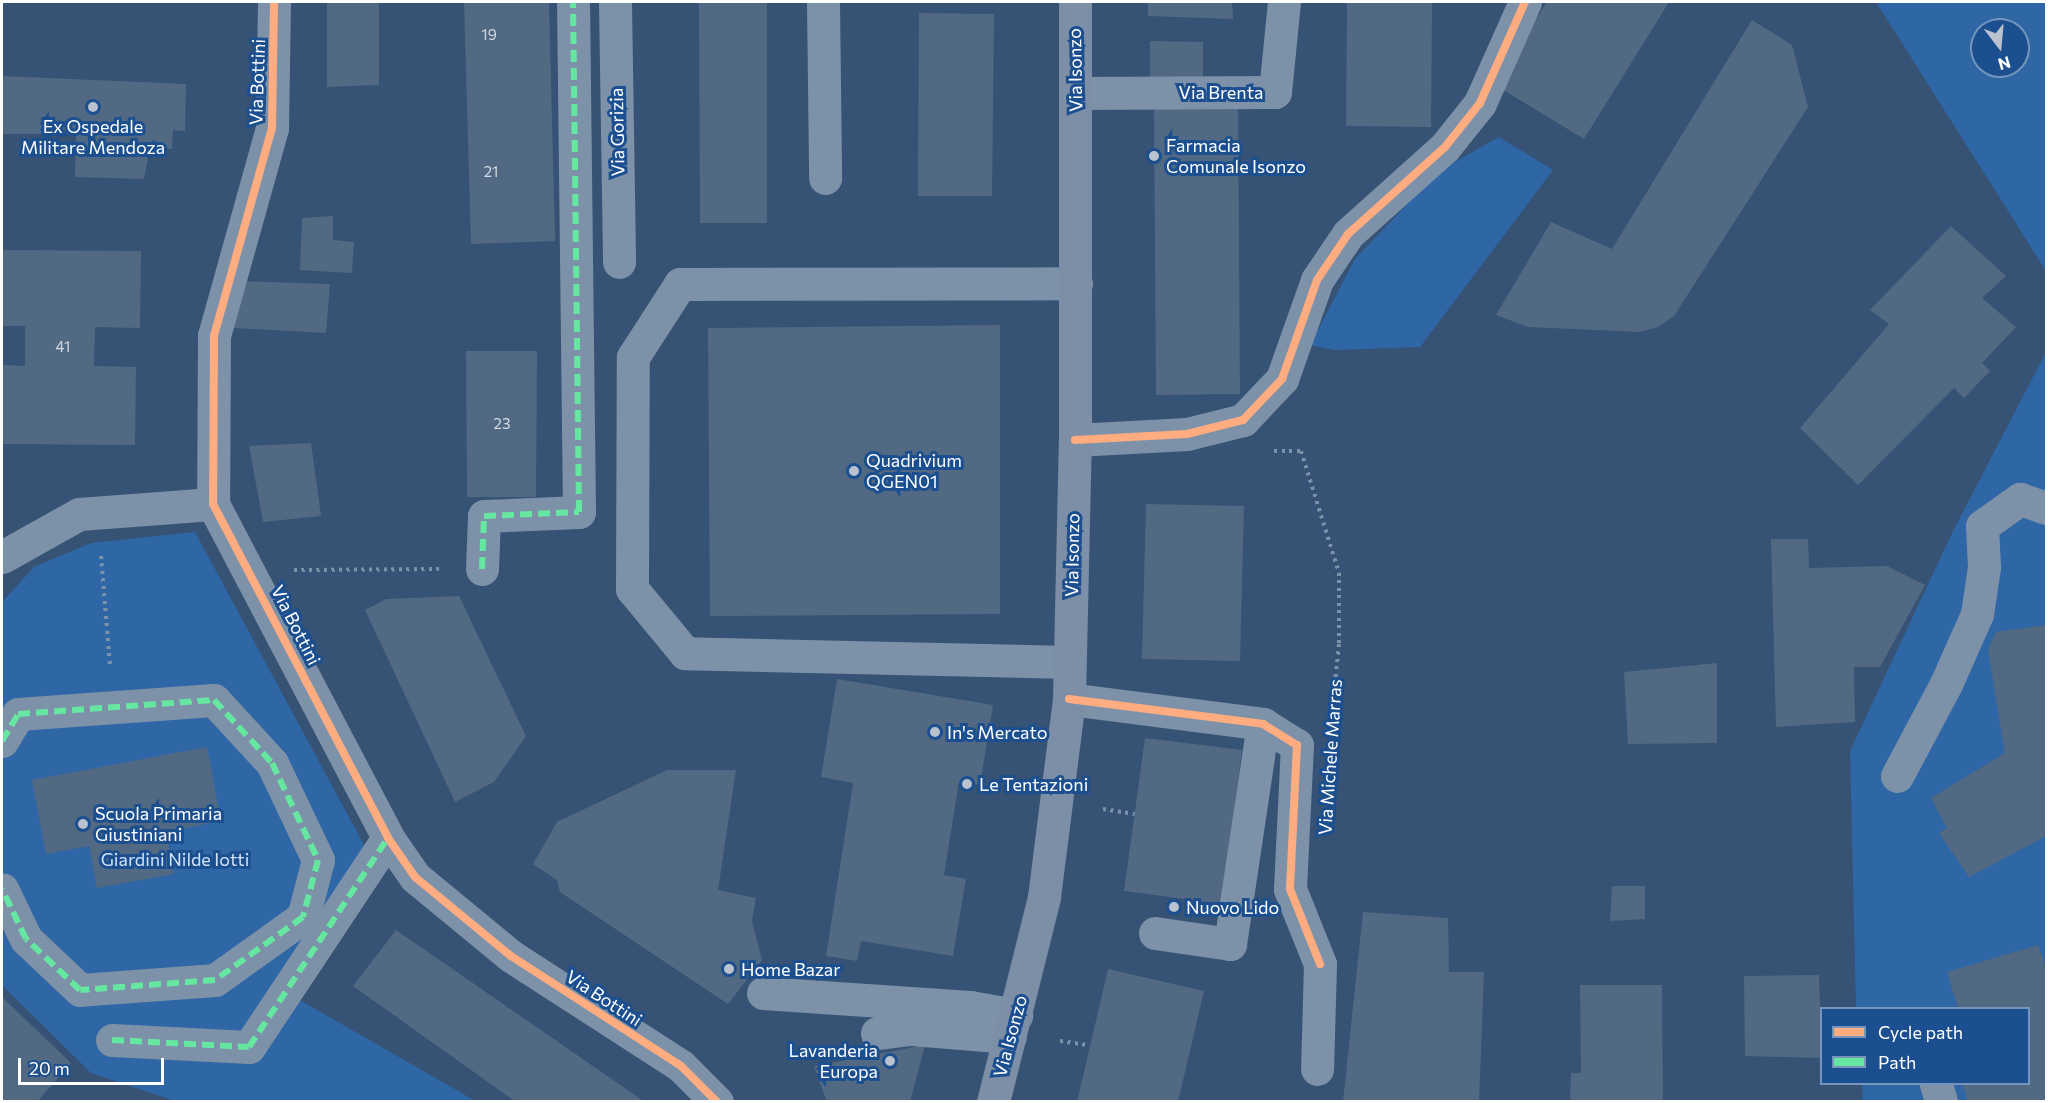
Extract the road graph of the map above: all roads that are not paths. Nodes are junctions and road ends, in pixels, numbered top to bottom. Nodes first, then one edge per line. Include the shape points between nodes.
1 (274, 2) edge
2 (573, 2) edge
3 (615, 2) edge
4 (823, 2) edge
5 (1075, 2) edge
6 (1284, 2) edge
7 (1525, 2) edge
8 (1075, 93) junction
9 (825, 178) dead end
10 (619, 262) dead end
11 (1076, 283) junction
12 (1075, 440) junction
13 (213, 504) junction
14 (2046, 508) edge
15 (2, 557) edge
16 (482, 569) road end
17 (1070, 662) junction
18 (1069, 699) junction
19 (1263, 724) junction
20 (2, 741) edge
21 (1897, 776) dead end
22 (388, 838) junction
23 (2, 889) edge
24 (1155, 933) dead end
25 (763, 993) dead end
26 (1013, 1026) junction
27 (877, 1033) dead end
28 (112, 1040) dead end
29 (1317, 1069) dead end
30 (1937, 1085) edge
31 (717, 1101) edge
32 (993, 1101) edge
33 (1941, 1101) edge

1 - 13 street, Via Bottini via 272,128 214,336
2 - 16 street via 579,512 484,516
3 - 10 street, Via Gorizia
4 - 9 street
5 - 8 main road, Via Isonzo
6 - 8 street, Via Brenta via 1275,92
7 - 12 street via 1480,103 1445,147 1348,234 1317,280 1282,379 1243,420 1187,434
8 - 11 main road, Via Isonzo
11 - 12 main road, Via Isonzo
11 - 17 street via 681,284 633,357 632,589 685,653
12 - 17 main road, Via Isonzo
13 - 15 street via 79,514
13 - 22 street, Via Bottini via 251,570
14 - 21 street via 2020,499 1982,526 1984,567 1977,614 1946,684
17 - 18 main road, Via Isonzo
18 - 19 street
18 - 26 main road, Via Isonzo via 1044,897
19 - 24 street via 1230,944
19 - 29 street via 1297,745 1290,889 1320,964
20 - 23 street via 18,714 214,700 265,755 318,860 303,917 215,980 80,990 26,939
22 - 28 street via 249,1047
22 - 31 street, Via Bottini via 415,877 458,915 511,956 681,1066
25 - 26 street via 970,1007
26 - 27 street
26 - 32 main road, Via Isonzo
30 - 33 street

